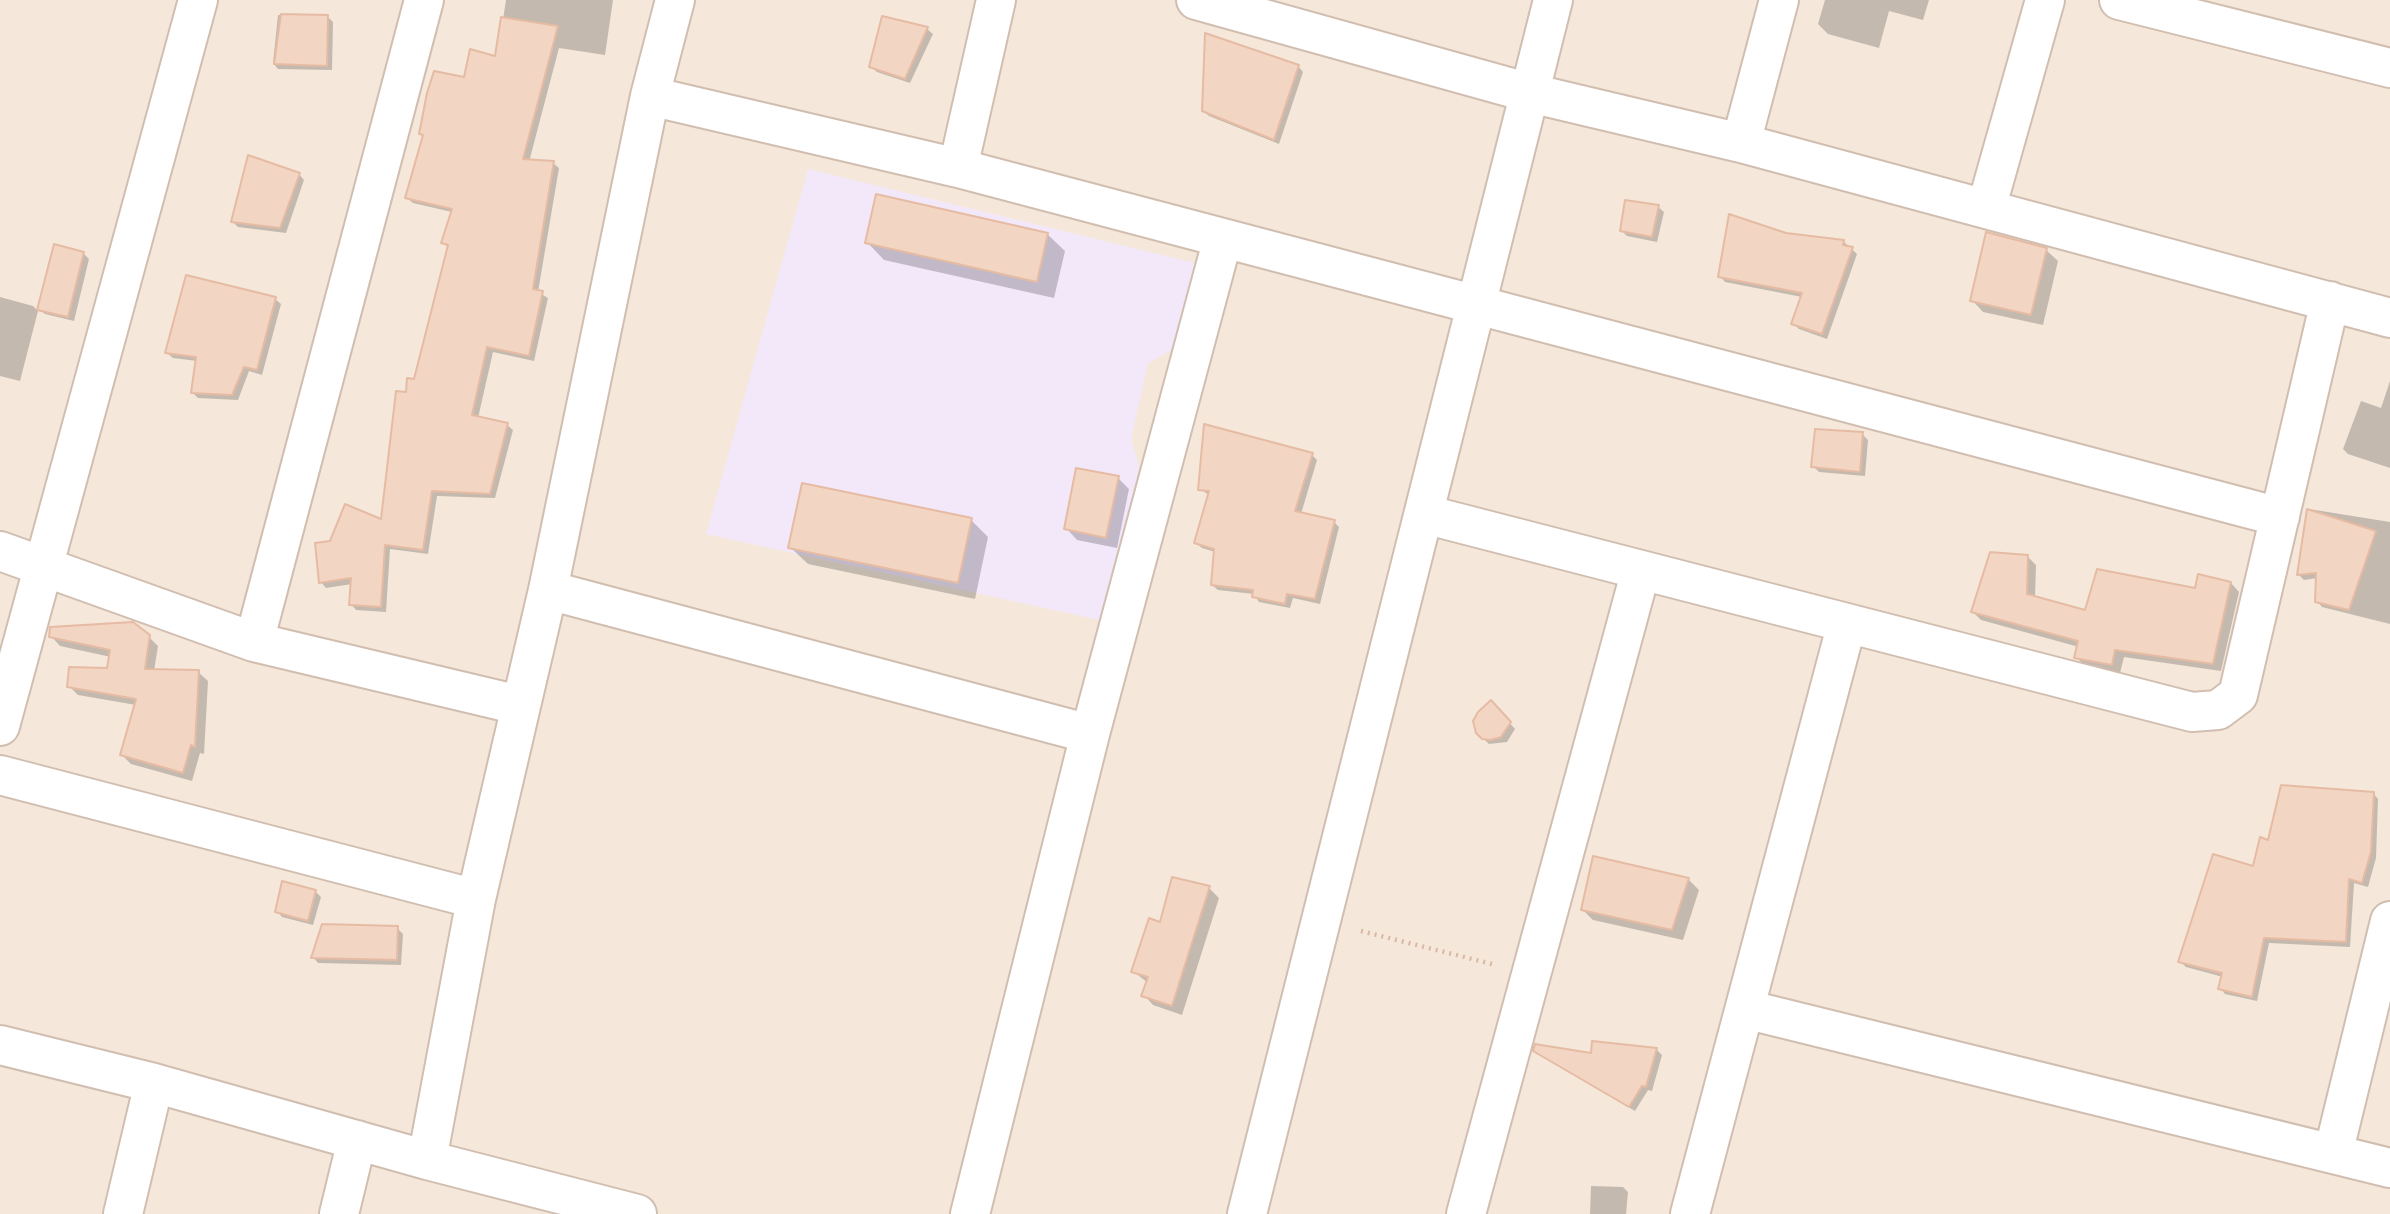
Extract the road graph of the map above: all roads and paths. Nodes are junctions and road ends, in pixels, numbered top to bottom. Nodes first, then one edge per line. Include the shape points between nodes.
1 (198, 0) edge
2 (424, 0) edge
3 (675, 0) edge
4 (996, 0) edge
5 (1196, 0) edge
6 (1553, 0) edge
7 (1779, 0) edge
8 (2045, 0) edge
9 (2119, 0) edge
10 (1278, 10) edge
11 (2390, 68) edge
12 (1530, 93) junction
13 (650, 96) junction
14 (1741, 143) junction
15 (958, 168) junction
16 (1986, 209) junction
17 (1223, 238) junction
18 (2330, 300) junction
19 (1476, 306) junction
20 (2390, 318) edge
21 (1424, 514) junction
22 (2280, 517) junction
23 (0, 551) edge
24 (42, 566) junction
25 (1642, 570) junction
26 (548, 590) junction
27 (1847, 623) junction
28 (254, 642) junction
29 (519, 705) junction
30 (0, 726) edge
31 (1090, 734) junction
32 (0, 775) edge
33 (476, 899) junction
34 (2390, 920) edge
35 (1321, 921) junction
36 (1530, 974) junction
37 (1745, 1009) junction
38 (0, 1045) edge
39 (154, 1083) junction
40 (357, 1140) junction
41 (2333, 1154) junction
42 (427, 1160) junction
43 (2390, 1168) edge
44 (1699, 1212) edge
45 (123, 1214) edge
46 (339, 1214) edge
47 (637, 1214) edge
48 (970, 1214) edge
49 (1247, 1214) edge
50 (1466, 1214) edge

1 - 24 street
2 - 28 street
3 - 13 street
4 - 15 street
5 - 10 street
6 - 12 street
7 - 14 street
8 - 16 street
9 - 11 street
10 - 12 street
12 - 14 street
12 - 19 street
13 - 15 street
13 - 26 street
14 - 16 street
15 - 17 street
16 - 18 street
17 - 19 street
17 - 31 street
18 - 20 street
18 - 22 street
19 - 21 street
19 - 22 street
21 - 25 street
21 - 35 street
22 - 27 street via 2238,695 2218,710 2192,712
23 - 24 street
24 - 28 street
24 - 30 street
25 - 27 street
25 - 36 street
26 - 29 street
26 - 31 street
27 - 37 street
28 - 29 street
29 - 33 street
31 - 48 street
32 - 33 street
33 - 42 street
34 - 41 street
35 - 36 path
35 - 49 street
36 - 50 street
37 - 41 street
37 - 44 street
38 - 39 street
39 - 40 street
39 - 45 street
40 - 42 street
40 - 46 street
41 - 43 street
42 - 47 street

